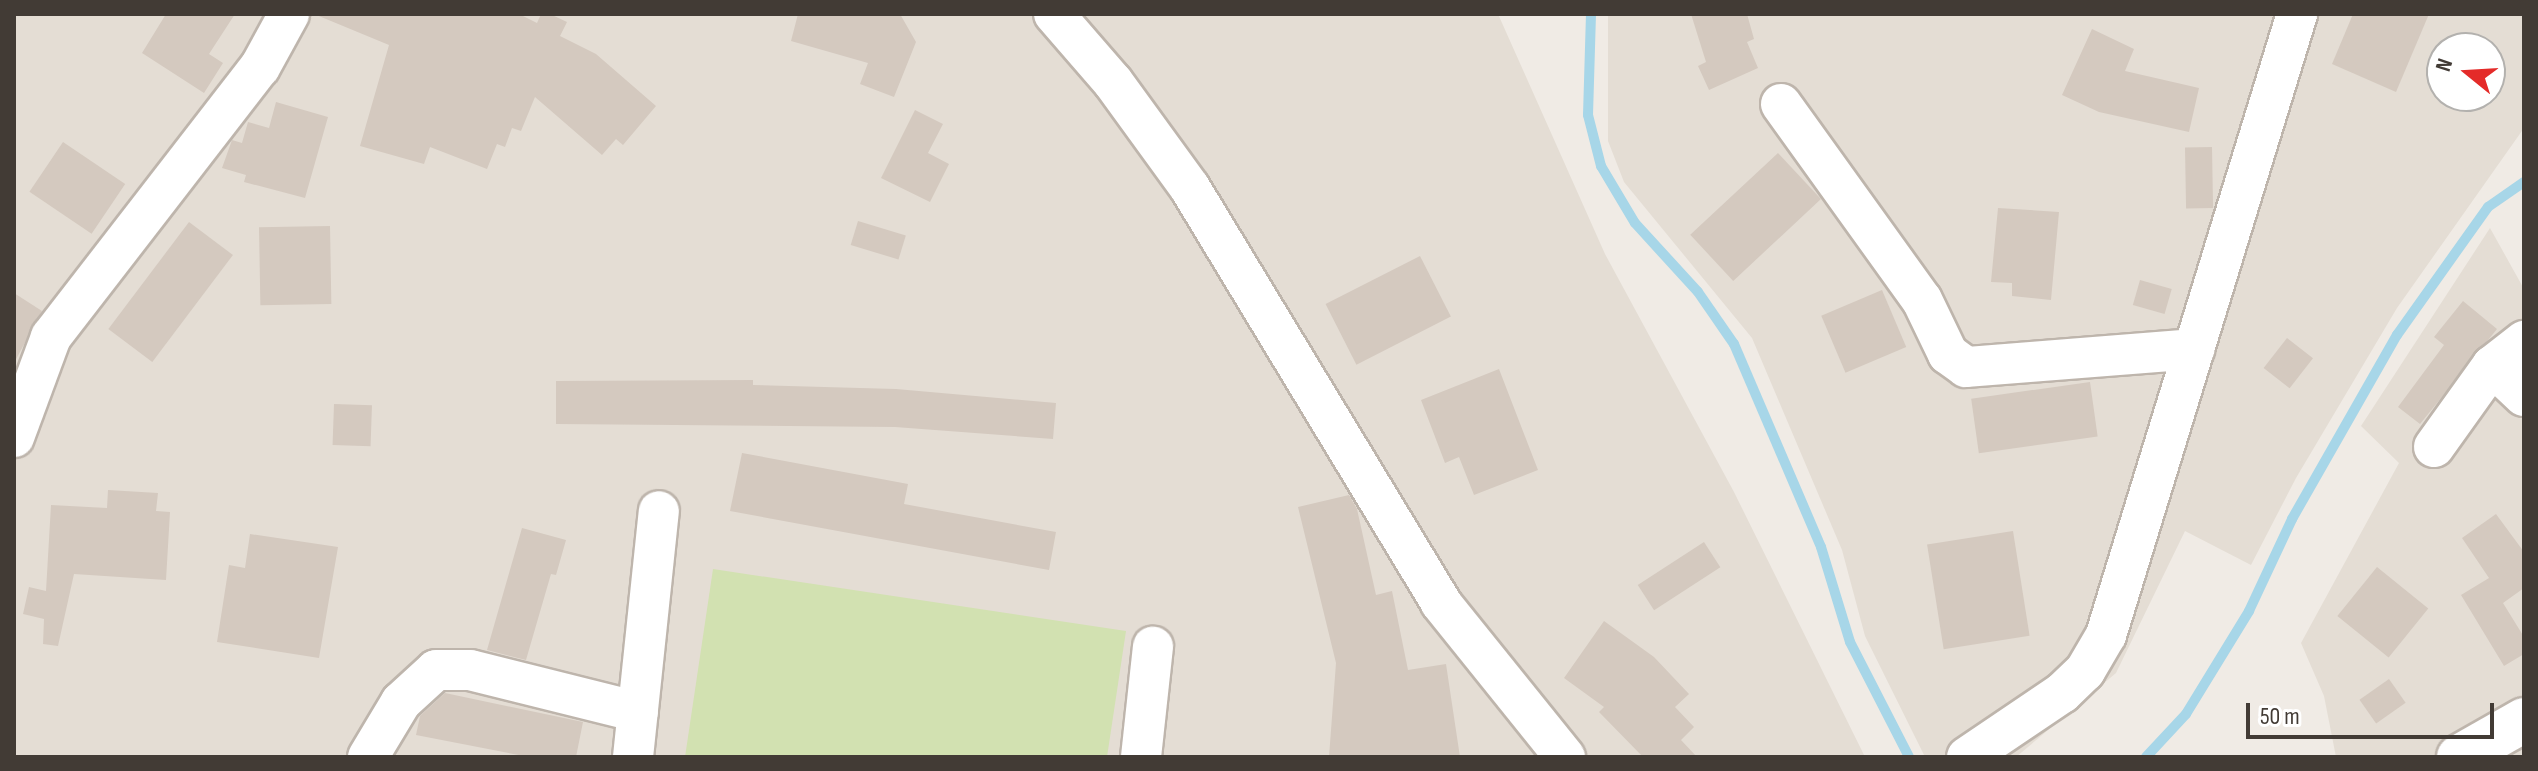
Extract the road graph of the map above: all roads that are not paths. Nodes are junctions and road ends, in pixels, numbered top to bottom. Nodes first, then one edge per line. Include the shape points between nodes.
1 (289, 14) edge
2 (2297, 14) edge
3 (1061, 16) edge
4 (1781, 104) dead end
5 (2524, 341) edge
6 (2194, 349) junction
7 (2492, 366) junction
8 (2524, 396) edge
9 (14, 437) edge
10 (2434, 447) dead end
11 (659, 511) dead end
12 (1153, 647) dead end
13 (638, 712) junction
14 (2524, 720) edge
15 (368, 757) edge
16 (633, 757) edge
17 (1141, 757) edge
18 (1565, 757) edge
19 (1967, 757) edge
20 (2459, 757) edge

1 - 9 street via 260,67 51,337
2 - 6 street
3 - 18 street via 1190,188 1441,603
4 - 6 street via 1922,300 1948,354 1966,367
5 - 7 street
6 - 19 street via 2106,635 2085,671 2062,693
7 - 8 street
7 - 10 street
11 - 13 street
12 - 17 street
13 - 15 street via 470,670 436,670 401,702
13 - 16 street
14 - 20 street

